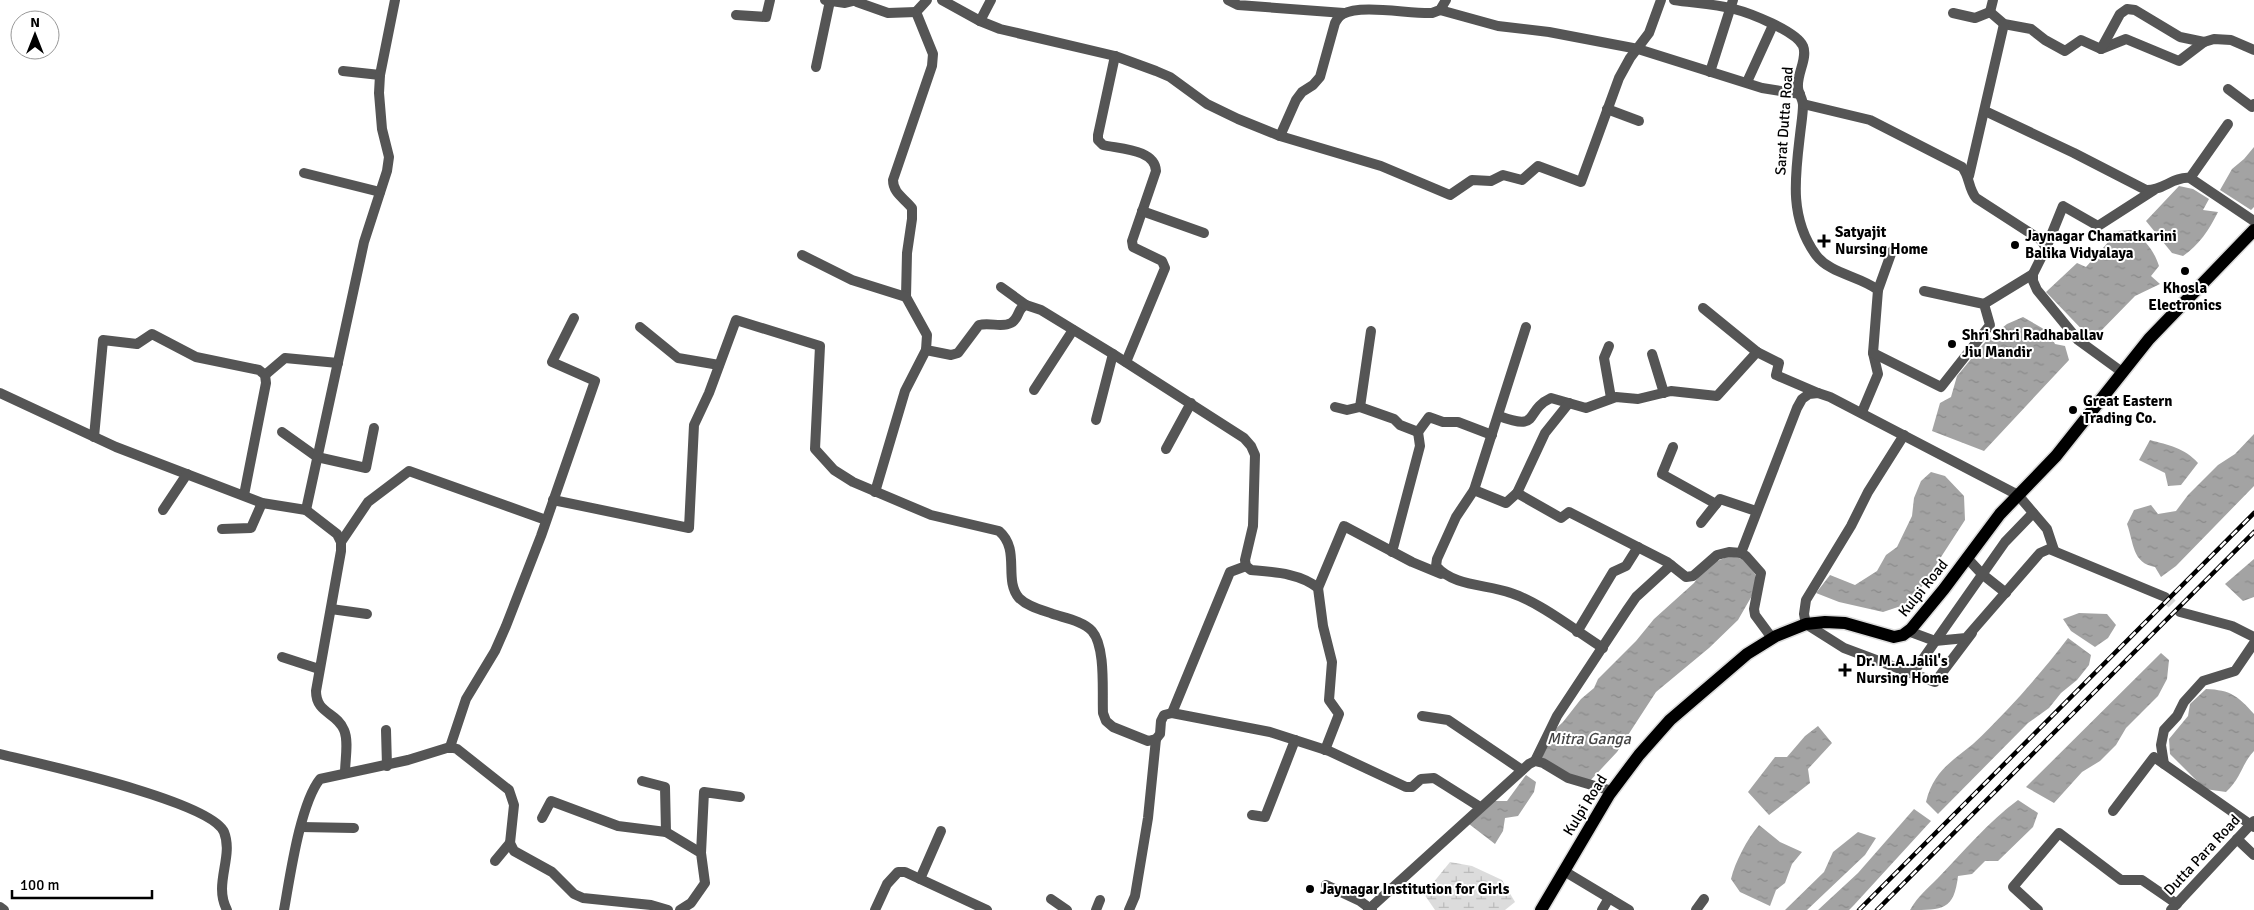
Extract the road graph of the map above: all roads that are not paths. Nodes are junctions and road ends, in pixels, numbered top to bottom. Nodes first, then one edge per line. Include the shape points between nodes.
1 (395, 0) edge
2 (770, 0) edge
3 (827, 0) edge
4 (927, 0) edge
5 (942, 0) edge
6 (992, 0) edge
7 (1228, 0) edge
8 (1357, 0) edge
9 (1446, 0) edge
10 (1661, 0) edge
11 (1674, 0) edge
12 (1994, 0) edge
13 (857, 1) edge
14 (1732, 4) edge
15 (1440, 10) junction
16 (1358, 11) junction
17 (916, 12) junction
18 (1953, 12) dead end
19 (1990, 12) junction
20 (1344, 13) junction
21 (736, 15) dead end
22 (980, 21) junction
23 (2004, 24) junction
24 (1773, 25) junction
25 (2204, 42) junction
26 (1638, 49) junction
27 (2101, 49) junction
28 (2254, 50) edge
29 (1114, 56) junction
30 (816, 67) dead end
31 (343, 71) dead end
32 (1710, 72) junction
33 (380, 76) junction
34 (1748, 82) junction
35 (2228, 89) dead end
36 (1801, 99) junction
37 (2254, 104) edge
38 (1607, 109) junction
39 (1985, 111) junction
40 (1639, 121) dead end
41 (2228, 124) dead end
42 (1280, 136) junction
43 (304, 173) dead end
44 (1969, 176) junction
45 (2190, 178) junction
46 (2154, 190) junction
47 (380, 192) junction
48 (1142, 211) junction
49 (2254, 221) edge
50 (2254, 230) edge
51 (1204, 232) dead end
52 (2046, 248) junction
53 (1892, 251) dead end
54 (802, 255) dead end
55 (2033, 274) junction
56 (1001, 287) dead end
57 (1878, 290) junction
58 (1924, 292) dead end
59 (906, 297) junction
60 (1984, 304) junction
61 (1026, 305) junction
62 (1703, 308) dead end
63 (574, 318) dead end
64 (1526, 327) dead end
65 (640, 328) dead end
66 (1073, 330) junction
67 (1371, 331) dead end
68 (1609, 346) dead end
69 (926, 350) junction
70 (1757, 352) junction
71 (1873, 353) junction
72 (1113, 354) junction
73 (1652, 354) dead end
74 (1126, 362) junction
75 (338, 363) junction
76 (719, 366) junction
77 (2122, 372) junction
78 (265, 375) junction
79 (1034, 390) dead end
80 (1664, 392) junction
81 (0, 393) edge
82 (1818, 393) junction
83 (1611, 398) junction
84 (1191, 403) junction
85 (1569, 403) junction
86 (1335, 407) dead end
87 (1360, 407) junction
88 (1862, 412) junction
89 (1499, 416) junction
90 (1096, 420) dead end
91 (374, 428) dead end
92 (282, 432) dead end
93 (1418, 432) junction
94 (1492, 435) junction
95 (1904, 435) junction
96 (94, 437) junction
97 (1673, 447) dead end
98 (1166, 449) dead end
99 (318, 457) junction
100 (187, 474) junction
101 (1474, 490) junction
102 (875, 492) junction
103 (1517, 493) junction
104 (244, 495) junction
105 (2018, 495) junction
106 (553, 500) junction
107 (262, 503) junction
108 (1716, 504) junction
109 (163, 510) dead end
110 (306, 510) junction
111 (1756, 511) junction
112 (2033, 513) junction
113 (546, 520) junction
114 (1701, 523) dead end
115 (222, 529) dead end
116 (341, 542) junction
117 (1638, 548) junction
118 (2054, 550) junction
119 (1392, 552) junction
120 (1741, 553) junction
121 (1967, 558) junction
122 (1672, 565) junction
123 (1246, 566) junction
124 (1982, 574) junction
125 (1449, 577) junction
126 (1318, 588) junction
127 (2006, 593) junction
128 (2165, 597) tunnel mouth
129 (330, 608) junction
130 (2180, 612) tunnel mouth
131 (366, 614) dead end
132 (1806, 624) junction
133 (1908, 631) junction
134 (1577, 632) junction
135 (1972, 633) junction
136 (2254, 637) edge
137 (1772, 638) junction
138 (1935, 641) junction
139 (2254, 643) edge
140 (1603, 648) junction
141 (282, 657) dead end
142 (320, 669) junction
143 (1913, 673) junction
144 (1172, 713) junction
145 (1422, 716) dead end
146 (386, 730) dead end
147 (1156, 738) junction
148 (1295, 740) junction
149 (450, 747) junction
150 (1325, 750) junction
151 (0, 754) edge
152 (1535, 761) junction
153 (2164, 764) junction
154 (387, 766) junction
155 (1522, 770) junction
156 (345, 772) junction
157 (642, 781) dead end
158 (1612, 791) junction
159 (740, 797) dead end
160 (1480, 807) junction
161 (2113, 811) dead end
162 (1252, 815) dead end
163 (542, 818) dead end
164 (2253, 824) edge
165 (301, 827) junction
166 (354, 828) dead end
167 (941, 831) dead end
168 (666, 832) junction
169 (2237, 839) junction
170 (510, 843) junction
171 (702, 853) junction
172 (2254, 855) edge
173 (495, 861) dead end
174 (1564, 871) junction
175 (920, 879) junction
176 (1326, 885) dead end
177 (1609, 898) junction
178 (1051, 899) dead end
179 (1704, 899) dead end
180 (1100, 900) dead end
181 (0, 907) edge
182 (2174, 907) edge
183 (1370, 909) edge
184 (4, 910) edge
185 (227, 910) edge
186 (284, 910) edge
187 (668, 910) edge
188 (680, 910) edge
189 (874, 910) edge
190 (987, 910) edge
191 (1067, 910) edge
192 (1096, 910) edge
193 (1129, 910) edge
194 (1540, 910) edge
195 (1602, 910) edge
196 (1629, 910) edge
197 (1696, 910) edge
198 (2038, 910) edge

1 - 33 street
2 - 21 street via 766,17
3 - 13 street
3 - 30 street
4 - 17 street
5 - 22 street
6 - 22 street
7 - 20 street via 1238,5
8 - 16 street
9 - 15 street
10 - 26 street via 1649,33
11 - 14 street, Sarat Dutta Road
12 - 19 street
13 - 17 street via 888,12
14 - 24 street, Sarat Dutta Road
14 - 32 street
15 - 16 street via 1420,13
15 - 26 street via 1498,26
16 - 20 street
17 - 59 street via 933,54 932,66 893,180 896,193 912,208
18 - 19 street via 1975,18
19 - 23 street
20 - 42 street via 1335,23 1320,77 1296,100
22 - 29 street via 1000,29
23 - 27 street via 2031,29 2065,51 2081,40
23 - 39 street
24 - 34 street
24 - 36 street, Sarat Dutta Road via 1798,38 1803,47 1798,87
25 - 27 street via 2179,61 2126,39
25 - 27 street via 2180,37 2135,10 2127,9 2120,14
25 - 28 street via 2231,40
26 - 32 street
26 - 38 street via 1624,67
29 - 42 street via 1170,77 1207,104
29 - 48 street via 1098,140 1103,145 1149,156 1156,163
31 - 33 street
32 - 34 street
33 - 47 street via 379,113 389,157
34 - 36 street
35 - 37 street via 2252,107
36 - 44 street via 1870,120 1954,162
36 - 57 street, Sarat Dutta Road via 1795,198 1802,229 1822,261
38 - 40 street
38 - 42 street via 1581,182 1538,166 1522,180 1503,175 1491,181 1472,180 1450,195 1381,166
39 - 44 street
39 - 46 street via 2146,190
41 - 45 street
43 - 47 street
44 - 52 street via 1970,188 1976,198 2041,240
45 - 46 street via 2182,178
45 - 49 street
46 - 52 street via 2098,226 2063,206
47 - 75 street via 364,242
48 - 51 street
48 - 74 street via 1133,247 1162,261 1165,268
50 - 77 main road, Kulpi Road via 2149,339
52 - 55 street
53 - 57 street
54 - 59 street via 852,280
55 - 60 street
55 - 77 street via 2042,299 2078,340
56 - 61 street
57 - 71 street
58 - 60 street
59 - 69 street via 927,335
60 - 71 street via 1990,324 1941,387
61 - 66 street via 1041,310
61 - 69 street via 1020,309 1016,320 1009,324 979,325 958,353
62 - 70 street
63 - 106 street via 552,362 595,381
64 - 89 street
65 - 76 street via 678,358
66 - 72 street
66 - 79 street
67 - 87 street
68 - 83 street via 1604,358
69 - 102 street via 905,391
70 - 80 street via 1717,396
70 - 82 street via 1779,363 1776,375
71 - 88 street via 1878,374
72 - 74 street
72 - 90 street
73 - 80 street
74 - 84 street
75 - 78 street via 285,358
75 - 99 street
76 - 102 street via 736,320 820,346 816,449 842,477
76 - 106 street via 694,426 690,528
77 - 105 main road, Kulpi Road via 2056,456
78 - 96 street via 259,370 196,357 152,334 137,344 103,340
78 - 104 street
80 - 83 street via 1638,399
81 - 96 street
82 - 88 street
82 - 111 street via 1808,394 1797,408
83 - 85 street via 1586,408
84 - 98 street
84 - 123 street via 1244,438 1255,455 1253,526 1244,560
85 - 89 street via 1550,398 1523,423
85 - 103 street via 1545,433
86 - 87 street via 1347,410
87 - 93 street
88 - 95 street
89 - 94 street
91 - 99 street via 366,468
92 - 99 street
93 - 94 street via 1429,417 1443,422 1458,422
93 - 119 street via 1420,446
94 - 101 street
95 - 105 street
95 - 132 street via 1806,600
96 - 100 street
97 - 108 street via 1662,474
99 - 110 street
100 - 104 street
100 - 109 street
101 - 103 street via 1506,503
101 - 125 street via 1456,517 1437,559 1436,566
102 - 147 street via 931,515 1000,531 1011,547 1014,588 1020,598 1031,606 1080,623 1091,630 1098,641 1106,721 1113,727 1148,740
103 - 117 street via 1562,518 1569,512
104 - 107 street
105 - 112 street
105 - 121 main road, Kulpi Road
106 - 113 street
107 - 110 street
107 - 115 street via 250,528
108 - 111 street via 1720,499
108 - 114 street
110 - 116 street via 337,534
111 - 120 street
112 - 118 street via 2046,529
112 - 124 street via 2005,542
113 - 116 street via 409,471 368,502
113 - 149 street via 506,626 466,699
116 - 129 street
117 - 122 street
117 - 134 street via 1626,566 1613,572
118 - 127 street via 2044,550
118 - 128 street
119 - 125 street
119 - 126 street via 1344,526
120 - 122 street via 1717,555 1690,577
120 - 137 street via 1761,573 1755,615
121 - 124 street
121 - 133 main road, Kulpi Road via 1921,619
122 - 140 street via 1636,597
123 - 126 street via 1251,570 1305,580
123 - 144 street via 1230,572
124 - 127 street
124 - 138 street
125 - 134 street via 1514,594
126 - 150 street via 1332,662 1329,700 1339,714
127 - 135 street
129 - 131 street
129 - 142 street
130 - 136 street via 2232,626
132 - 133 main road, Kulpi Road via 1845,623 1894,637
132 - 137 main road, Kulpi Road
132 - 143 street via 1844,648
133 - 138 street
134 - 140 street
135 - 138 street via 1966,638
135 - 143 street via 1935,682
137 - 158 main road, Kulpi Road via 1747,654 1670,720
138 - 143 street
139 - 153 street via 2234,671 2203,681 2184,702 2164,730 2161,745
140 - 152 street via 1557,716
141 - 142 street
142 - 156 street via 316,700 344,730
144 - 147 street via 1164,715
144 - 148 street via 1251,727
145 - 155 street via 1448,720
146 - 154 street
147 - 193 street via 1148,818 1135,896
148 - 150 street
148 - 162 street via 1265,817
149 - 154 street
149 - 170 street via 457,749 509,790 514,804
150 - 160 street via 1406,787 1412,787 1422,778 1434,778
151 - 185 street via 159,796 212,819 223,831 227,844 221,892
152 - 155 street
152 - 158 street via 1582,783
153 - 161 street via 2154,757
153 - 164 street
154 - 156 street
155 - 160 street
156 - 165 street via 320,778
157 - 168 street via 666,787
158 - 174 main road, Kulpi Road
159 - 171 street via 704,792
160 - 183 street
163 - 168 street via 551,801 618,826
164 - 169 street, Dutta Para Road
165 - 166 street
165 - 186 street
167 - 175 street
168 - 171 street
169 - 172 street
169 - 182 street, Dutta Para Road
170 - 173 street
170 - 187 street via 514,851 552,872 574,894 583,898 651,905
171 - 188 street via 705,883 691,903
174 - 177 street
174 - 194 main road, Kulpi Road
175 - 189 street via 898,872 887,884
175 - 190 street
176 - 183 street
177 - 195 street
177 - 196 street
178 - 191 street
179 - 197 street
180 - 192 street
181 - 184 street
182 - 198 street via 2142,880 2121,880 2059,833 2012,887

